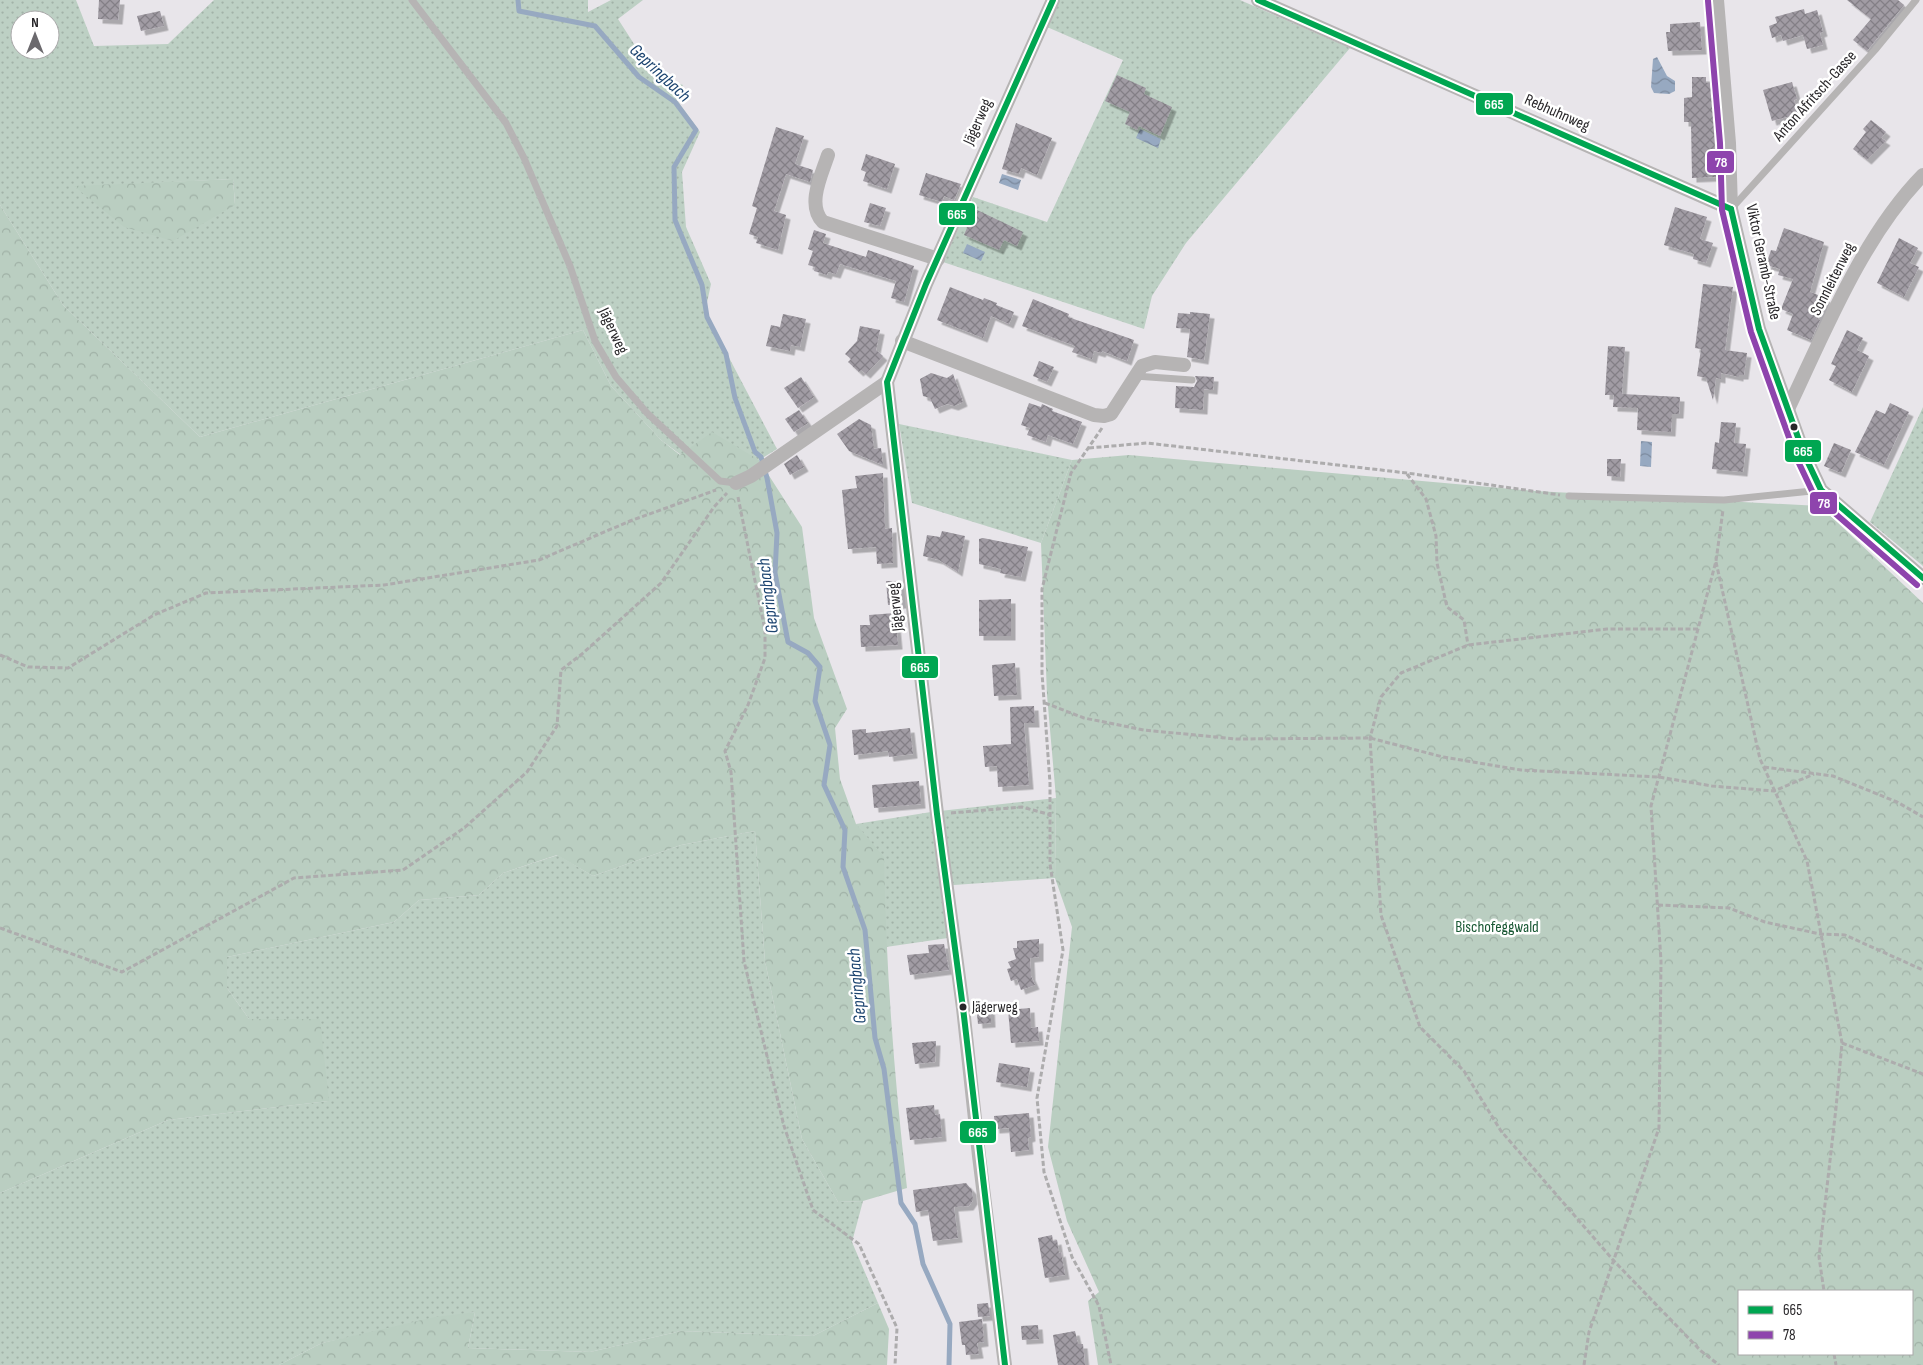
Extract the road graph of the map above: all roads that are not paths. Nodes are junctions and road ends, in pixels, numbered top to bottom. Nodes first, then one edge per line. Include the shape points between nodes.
1 (412, 0) edge
2 (1052, 0) edge
3 (1258, 0) edge
4 (1717, 0) edge
5 (1916, 0) edge
6 (828, 155) dead end
7 (1923, 175) edge
8 (1731, 208) junction
9 (938, 260) junction
10 (902, 341) junction
11 (1184, 365) dead end
12 (1135, 376) junction
13 (1192, 380) dead end
14 (887, 382) junction
15 (1788, 408) junction
16 (736, 483) joint
17 (1821, 490) junction
18 (1569, 496) road end
19 (1923, 578) edge
20 (1005, 1365) edge

1 - 16 lane, Jägerweg via 506,123 570,266 594,341 616,377 647,413 720,481
2 - 9 street, Jägerweg
3 - 8 street, Rebhuhnweg
4 - 8 street, Viktor Geramb-Straße
5 - 8 lane, Anton Afritsch-Gasse via 1875,50
6 - 9 street via 815,206 823,222
7 - 15 street, Sonnleitenweg via 1879,228
8 - 15 street, Viktor Geramb-Straße via 1759,329
9 - 10 street, Jägerweg
10 - 12 street via 1094,416 1111,414
10 - 14 street, Jägerweg
11 - 12 street via 1147,364
12 - 13 lane
14 - 16 street via 751,476
14 - 20 street, Jägerweg
15 - 17 street, Viktor Geramb-Straße
17 - 18 lane via 1724,500
17 - 19 street, Viktor Geramb-Straße

